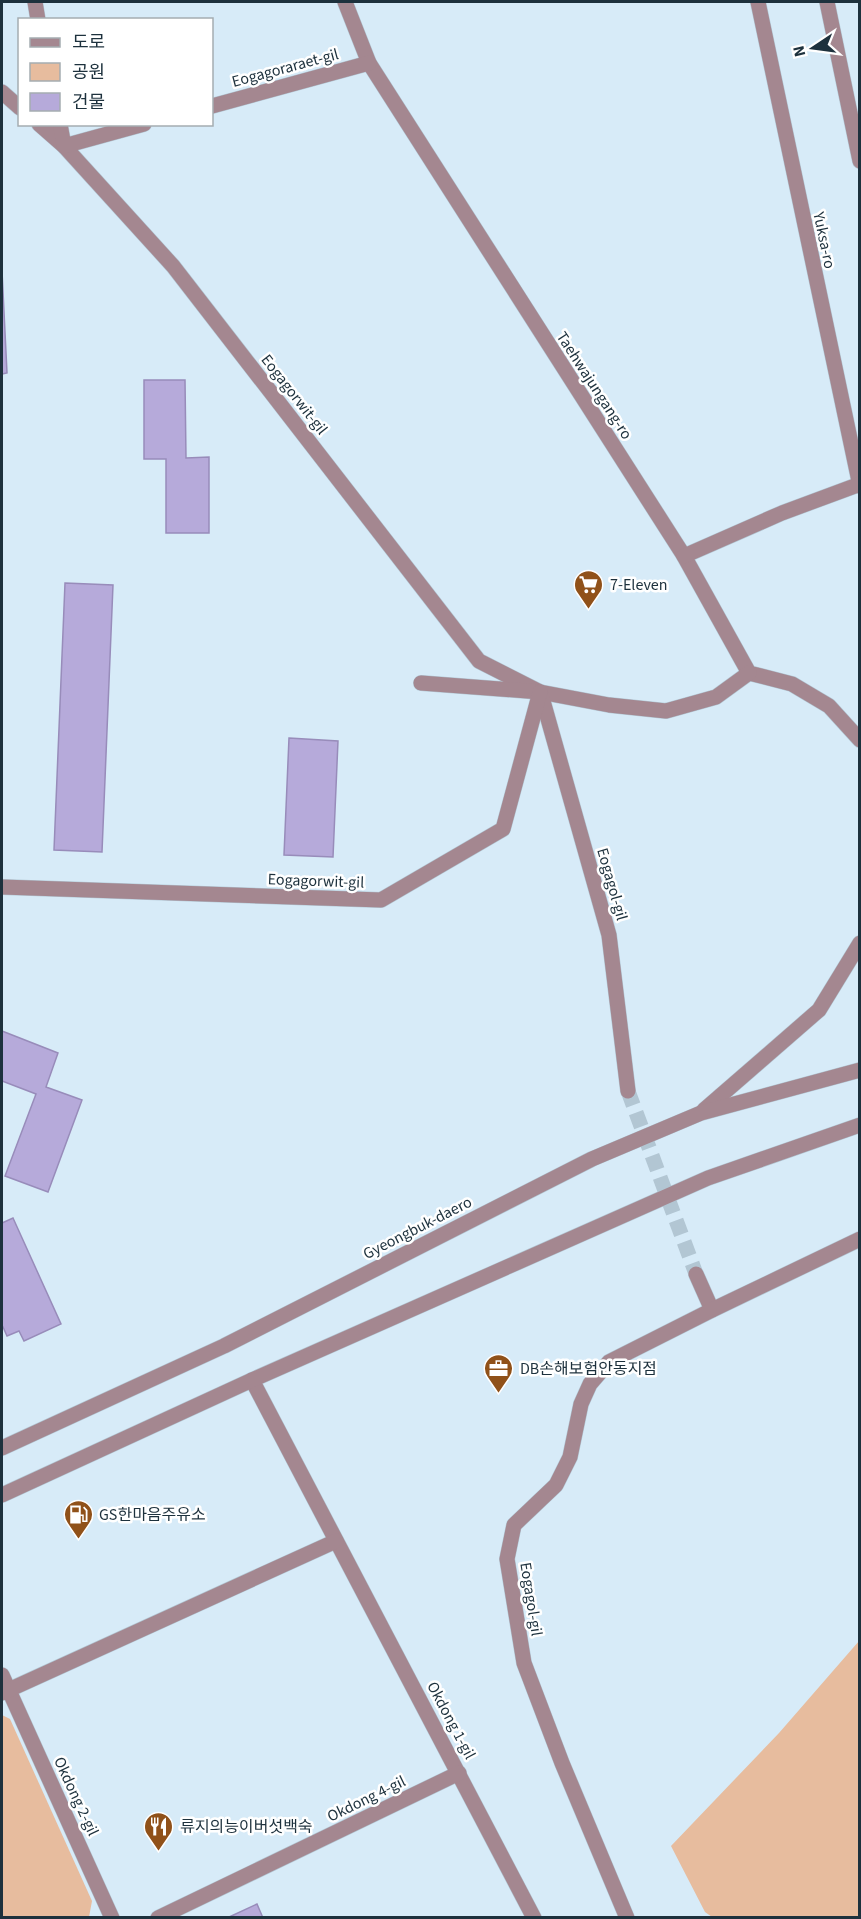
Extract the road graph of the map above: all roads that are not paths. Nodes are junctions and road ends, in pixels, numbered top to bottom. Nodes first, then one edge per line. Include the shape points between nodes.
1 (35, 2) edge
2 (345, 2) edge
3 (758, 2) edge
4 (827, 2) edge
5 (39, 18) edge
6 (369, 63) junction
7 (2, 92) edge
8 (18, 106) edge
9 (213, 106) edge
10 (41, 126) edge
11 (60, 126) edge
12 (137, 126) edge
13 (64, 146) junction
14 (860, 161) edge
15 (859, 485) edge
16 (684, 556) junction
17 (749, 673) junction
18 (421, 683) dead end
19 (540, 692) junction
20 (860, 740) edge
21 (2, 887) edge
22 (860, 943) edge
23 (860, 1070) edge
24 (628, 1091) tunnel mouth
25 (701, 1113) junction
26 (860, 1125) edge
27 (860, 1239) edge
28 (696, 1274) tunnel mouth
29 (712, 1310) junction
30 (252, 1380) junction
31 (2, 1448) edge
32 (2, 1495) edge
33 (336, 1541) junction
34 (2, 1675) edge
35 (5, 1691) edge
36 (459, 1773) junction
37 (112, 1917) edge
38 (158, 1917) edge
39 (534, 1917) edge
40 (627, 1917) edge

1 - 5 street
2 - 6 street, Taehwajungang-ro
3 - 15 street, Yuksa-ro
4 - 14 street
6 - 9 street, Eogagoraraet-gil
6 - 16 street, Taehwajungang-ro
7 - 8 street
10 - 13 street
11 - 13 street
12 - 13 street
13 - 19 street, Eogagorwit-gil via 172,266 479,661
15 - 16 street via 782,513
16 - 17 street, Taehwajungang-ro
17 - 19 street, Eogagorwit-gil via 716,697 666,711
17 - 20 street via 792,684 829,706
18 - 19 street, Eogagorwit-gil
19 - 21 street, Eogagorwit-gil via 503,830 381,900
19 - 24 street, Eogagol-gil via 609,935
22 - 25 street via 819,1011
23 - 25 street, Gyeongbuk-daero
25 - 31 street, Gyeongbuk-daero via 592,1159 224,1346
26 - 30 street via 708,1178
27 - 29 street, Eogagol-gil
28 - 29 street
29 - 40 street, Eogagol-gil via 609,1362 590,1384 580,1404 570,1457 556,1485 514,1525 507,1559 524,1663
30 - 32 street
30 - 33 street, Okdong 1-gil
33 - 35 street
33 - 36 street, Okdong 1-gil
34 - 35 street, Okdong 2-gil
35 - 37 street, Okdong 2-gil
36 - 38 street, Okdong 4-gil
36 - 39 street, Okdong 1-gil

